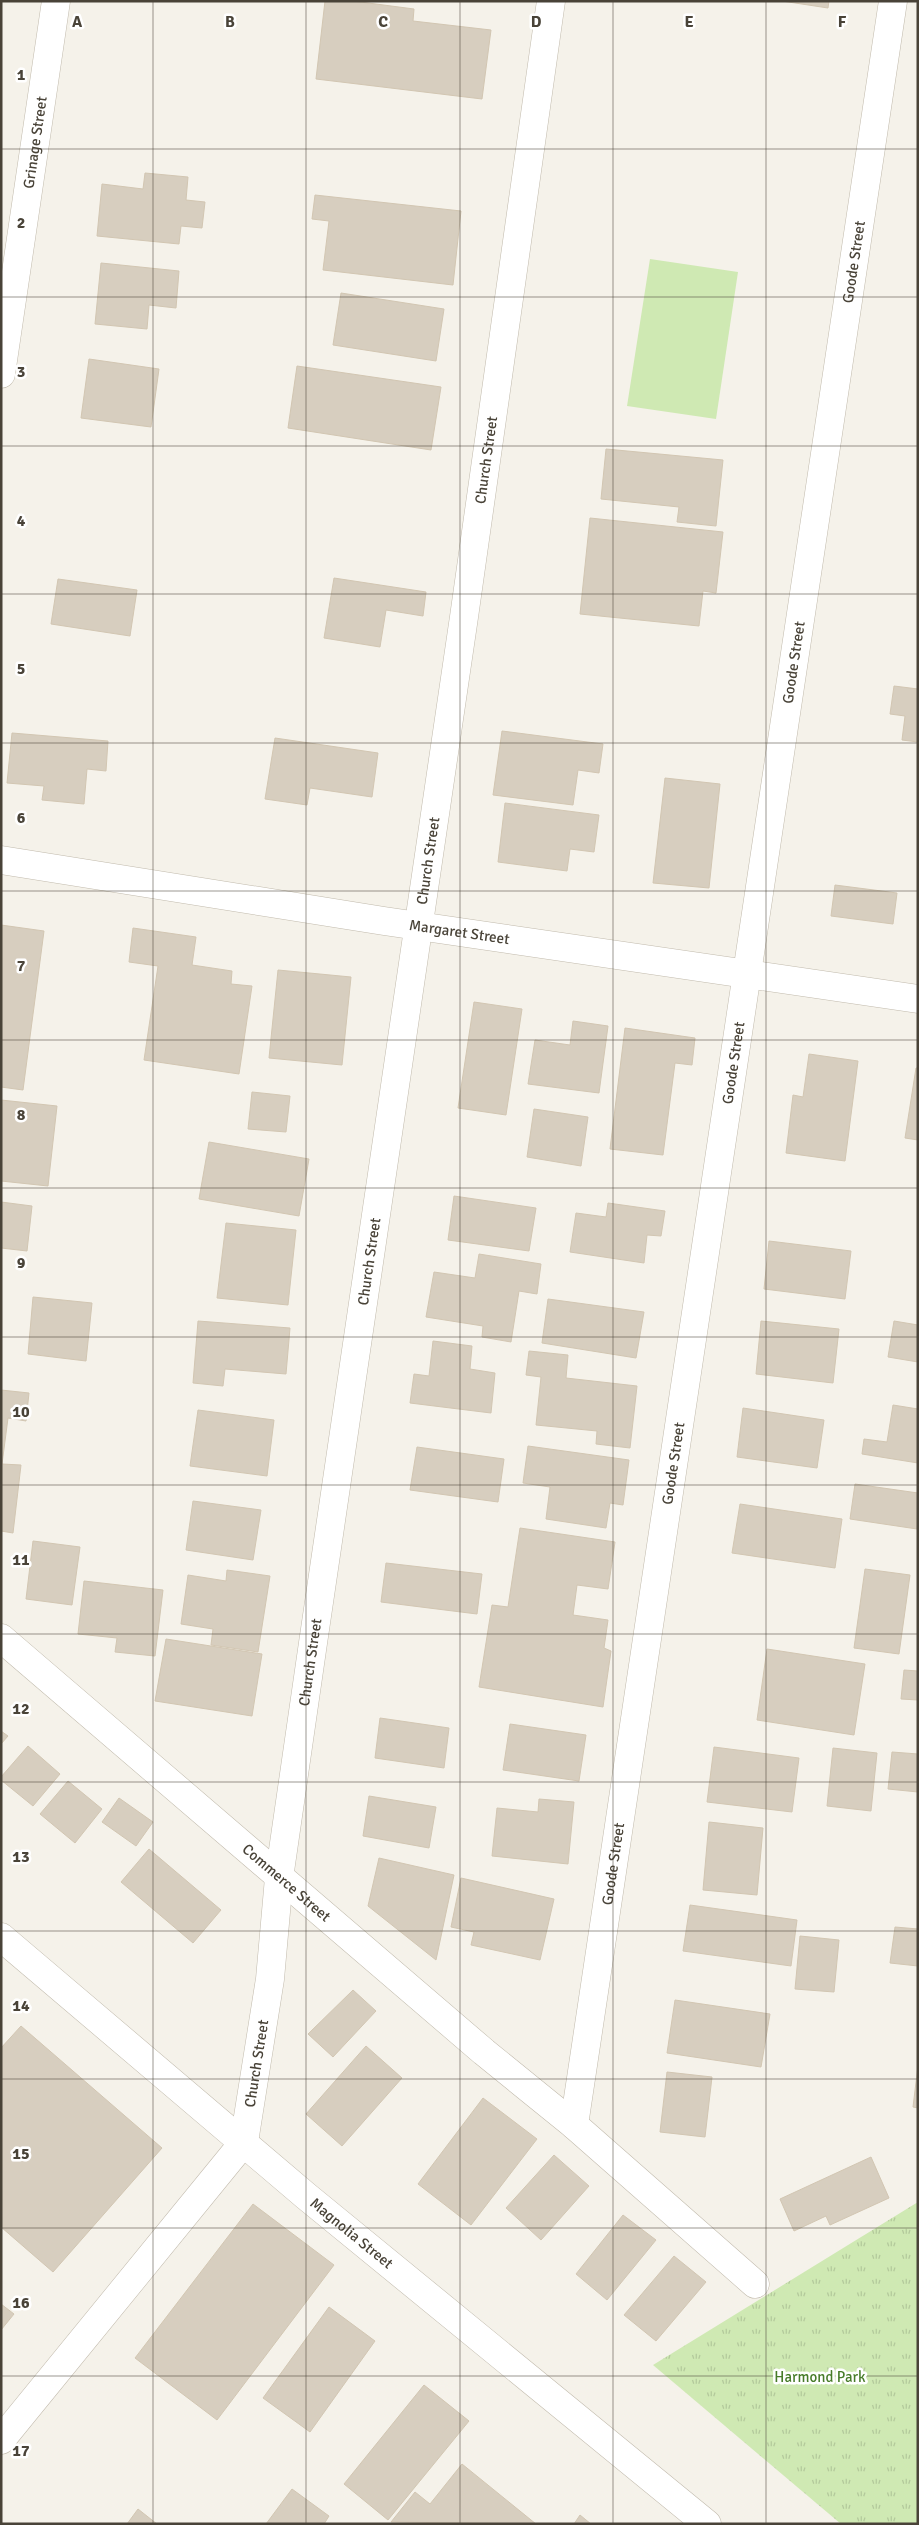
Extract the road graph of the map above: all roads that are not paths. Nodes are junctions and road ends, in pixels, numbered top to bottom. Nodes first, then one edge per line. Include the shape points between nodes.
1 (56, 1) edge
2 (551, 1) edge
3 (893, 1) edge
4 (1, 374) edge
5 (1, 860) edge
6 (418, 926) junction
7 (748, 975) junction
8 (918, 999) edge
9 (1, 1638) edge
10 (279, 1878) junction
11 (1, 1936) edge
12 (574, 2126) junction
13 (244, 2142) junction
14 (755, 2284) dead end
15 (1, 2440) edge
16 (707, 2524) edge

1 - 4 street, Grinage Street
2 - 6 street, Church Street
3 - 7 street, Goode Street
5 - 6 street, Margaret Street
6 - 7 street, Margaret Street
6 - 10 street, Church Street
7 - 8 street, Margaret Street
7 - 12 street, Goode Street
9 - 10 street, Commerce Street
10 - 12 street, Commerce Street
10 - 13 street, Church Street via 270,1979
11 - 13 street, Magnolia Street
12 - 14 street, Commerce Street
13 - 15 street
13 - 16 street, Magnolia Street

